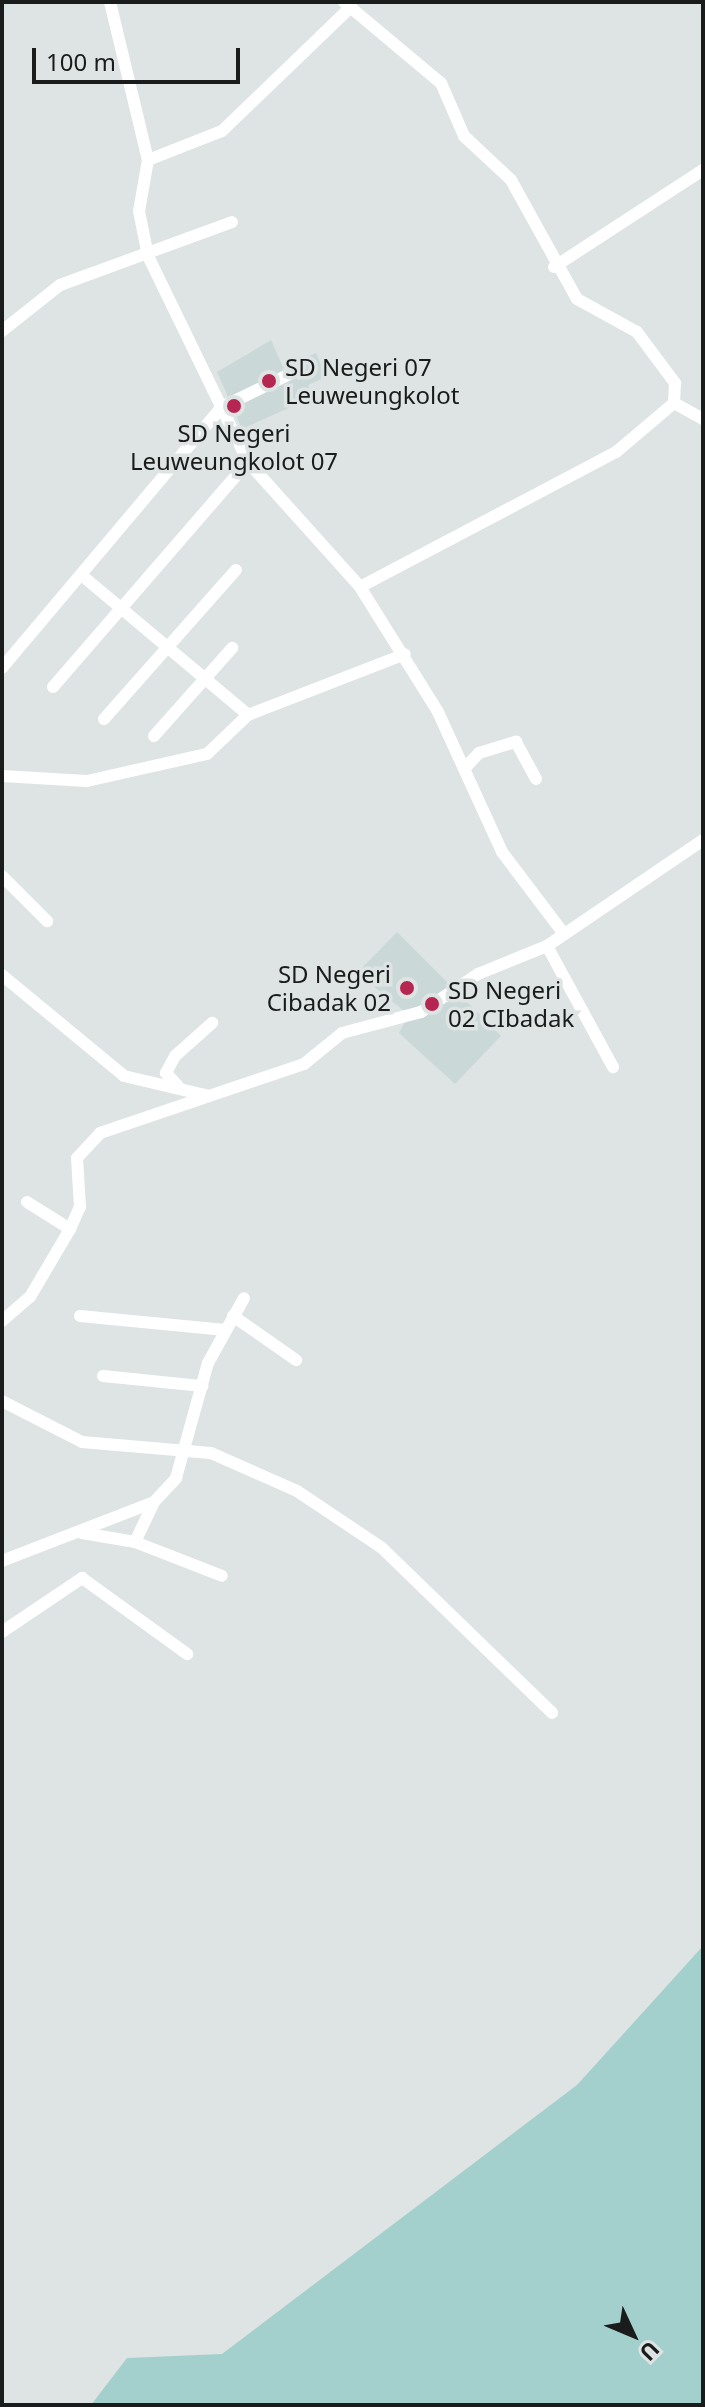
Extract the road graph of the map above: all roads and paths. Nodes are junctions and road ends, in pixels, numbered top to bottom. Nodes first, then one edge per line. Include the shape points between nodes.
1 (110, 2) edge
2 (347, 4) edge
3 (148, 160) junction
4 (703, 170) edge
5 (232, 222) dead end
6 (148, 256) junction
7 (554, 267) junction
8 (2, 331) edge
9 (292, 373) dead end
10 (674, 403) junction
11 (222, 407) junction
12 (703, 419) edge
13 (248, 462) junction
14 (236, 570) dead end
15 (85, 578) junction
16 (360, 587) junction
17 (121, 608) junction
18 (167, 646) junction
19 (232, 648) dead end
20 (405, 654) junction
21 (2, 668) edge
22 (206, 679) junction
23 (53, 687) dead end
24 (248, 715) junction
25 (104, 719) dead end
26 (154, 736) dead end
27 (465, 768) junction
28 (2, 776) edge
29 (536, 779) dead end
30 (703, 840) edge
31 (2, 876) edge
32 (47, 921) dead end
33 (564, 934) junction
34 (547, 946) junction
35 (2, 975) edge
36 (212, 1023) dead end
37 (613, 1067) dead end
38 (178, 1086) junction
39 (209, 1096) junction
40 (27, 1202) dead end
41 (70, 1229) junction
42 (244, 1298) dead end
43 (80, 1316) dead end
44 (233, 1316) junction
45 (2, 1321) edge
46 (225, 1330) junction
47 (296, 1360) dead end
48 (103, 1376) dead end
49 (202, 1386) junction
50 (2, 1401) edge
51 (188, 1448) junction
52 (154, 1502) junction
53 (79, 1532) junction
54 (135, 1542) junction
55 (2, 1561) edge
56 (222, 1576) dead end
57 (4, 1627) edge
58 (187, 1654) dead end
59 (552, 1713) dead end

1 - 3 street
2 - 3 street via 222,131
2 - 7 street via 441,83 464,136 511,180
3 - 6 street via 139,211
4 - 7 street
5 - 6 street
6 - 8 street via 60,285
6 - 11 street
7 - 10 street via 577,299 637,332 675,383
9 - 11 street
10 - 12 street
10 - 16 street via 616,452
11 - 13 street
11 - 15 street
13 - 16 street
13 - 17 street
14 - 18 street
15 - 17 street
15 - 21 street
16 - 20 street
17 - 18 street
17 - 23 street
18 - 22 street
18 - 25 street
19 - 22 street
20 - 24 street
20 - 27 street
22 - 24 street
22 - 26 street
24 - 28 street via 207,754 87,781
27 - 29 street via 479,753 516,742
27 - 33 street via 502,852
30 - 33 street
31 - 32 street
33 - 34 street
34 - 37 street
34 - 39 street via 478,974 421,1012 342,1033 304,1064
35 - 38 street via 124,1076
36 - 38 street via 175,1056 166,1073
38 - 39 street
39 - 41 street via 112,1126 90,1140 77,1158 80,1207
40 - 41 street
41 - 45 street via 30,1297
42 - 44 street
43 - 46 street
44 - 46 street
44 - 47 street
46 - 49 street
48 - 49 street
49 - 51 street
50 - 51 street via 82,1442
51 - 52 street via 176,1478
51 - 59 street via 297,1491 382,1548
52 - 53 street
52 - 54 street
53 - 54 street
53 - 55 street
54 - 56 street
57 - 58 street via 82,1578

